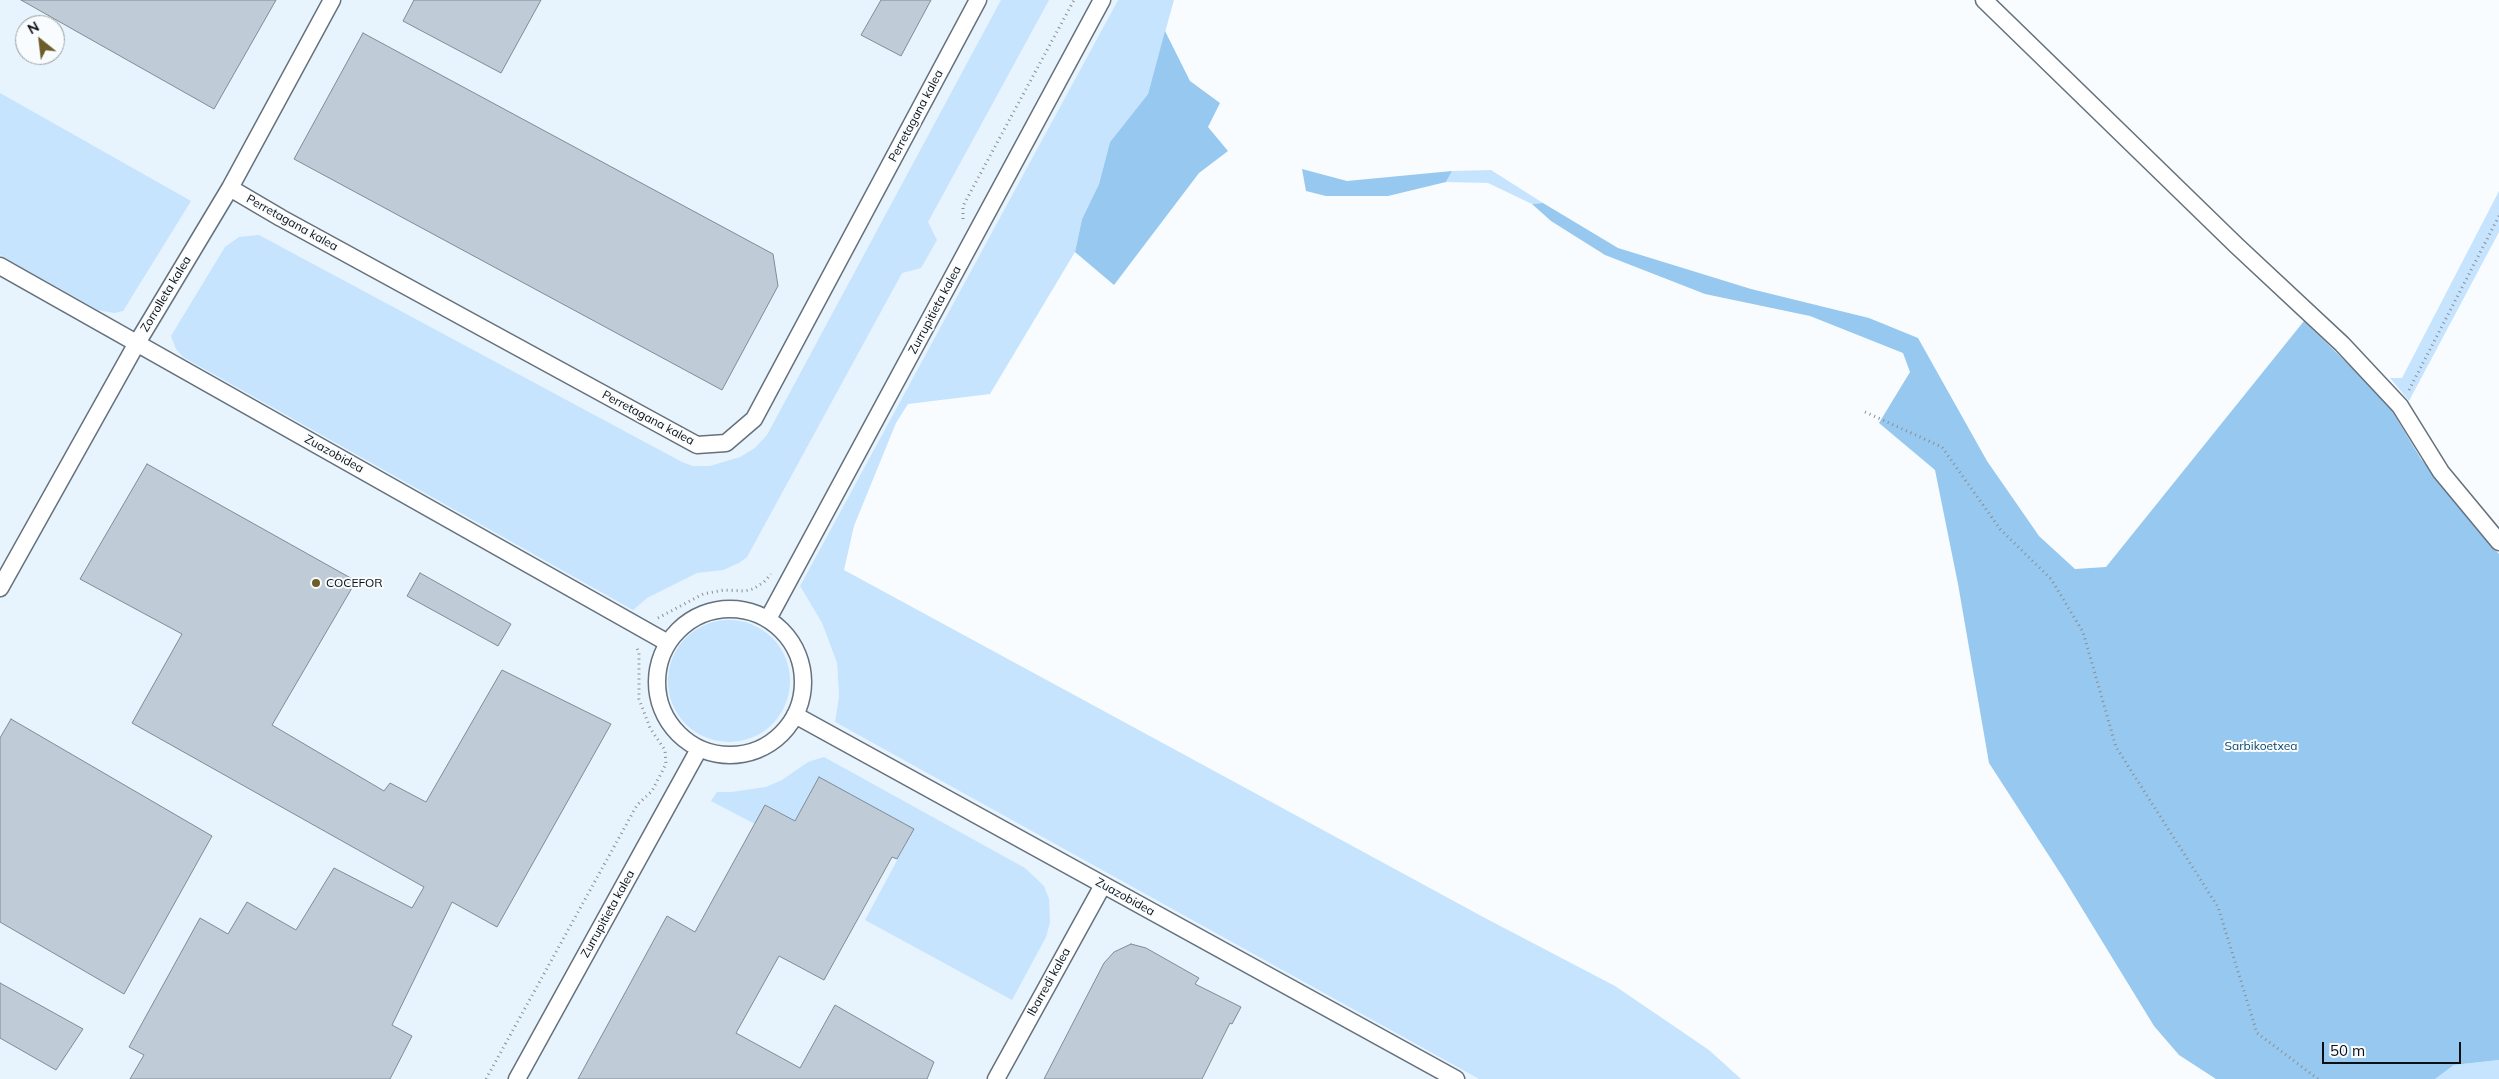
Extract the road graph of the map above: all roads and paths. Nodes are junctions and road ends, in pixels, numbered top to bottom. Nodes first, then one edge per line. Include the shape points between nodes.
1 (332, 0) edge
2 (978, 0) edge
3 (1074, 0) edge
4 (1102, 0) edge
5 (1984, 0) edge
6 (230, 188) junction
7 (2499, 216) edge
8 (959, 228) dead end
9 (0, 266) edge
10 (137, 344) junction
11 (2400, 406) junction
12 (1865, 412) dead end
13 (2499, 542) edge
14 (772, 571) dead end
15 (0, 588) edge
16 (768, 620) junction
17 (643, 629) junction
18 (668, 643) junction
19 (795, 715) junction
20 (699, 749) junction
21 (1102, 885) junction
22 (486, 1079) edge
23 (517, 1079) edge
24 (996, 1079) edge
25 (1456, 1079) edge
26 (2318, 1079) edge

1 - 6 street, Zorrolleta kalea
2 - 6 street, Perretagana kalea via 754,419 726,443 697,445
3 - 8 path via 963,206
4 - 16 street, Zurrupitieta kalea
5 - 11 street via 2342,344
6 - 10 street, Zorrolleta kalea
7 - 11 path
9 - 10 street, Zuazobidea
10 - 15 street, Zorrolleta kalea
10 - 17 street, Zuazobidea
11 - 13 street via 2441,472
12 - 26 path via 1942,447 2000,529 2051,579 2083,632 2116,747 2218,907 2257,1033
14 - 17 path via 753,590 703,594 668,614 649,620
16 - 18 street via 747,611 724,609 702,614 683,626
16 - 19 street via 782,630 800,662 803,680
17 - 18 street, Zuazobidea
17 - 22 path via 635,643 639,653 639,699 650,728 665,750 666,764 652,790 637,805
18 - 20 street via 656,676 662,712 677,733
19 - 20 street via 785,731 754,752 726,755
19 - 21 street, Zuazobidea
20 - 23 street, Zurrupitieta kalea
21 - 24 street, Ibarredi kalea
21 - 25 street, Zuazobidea

